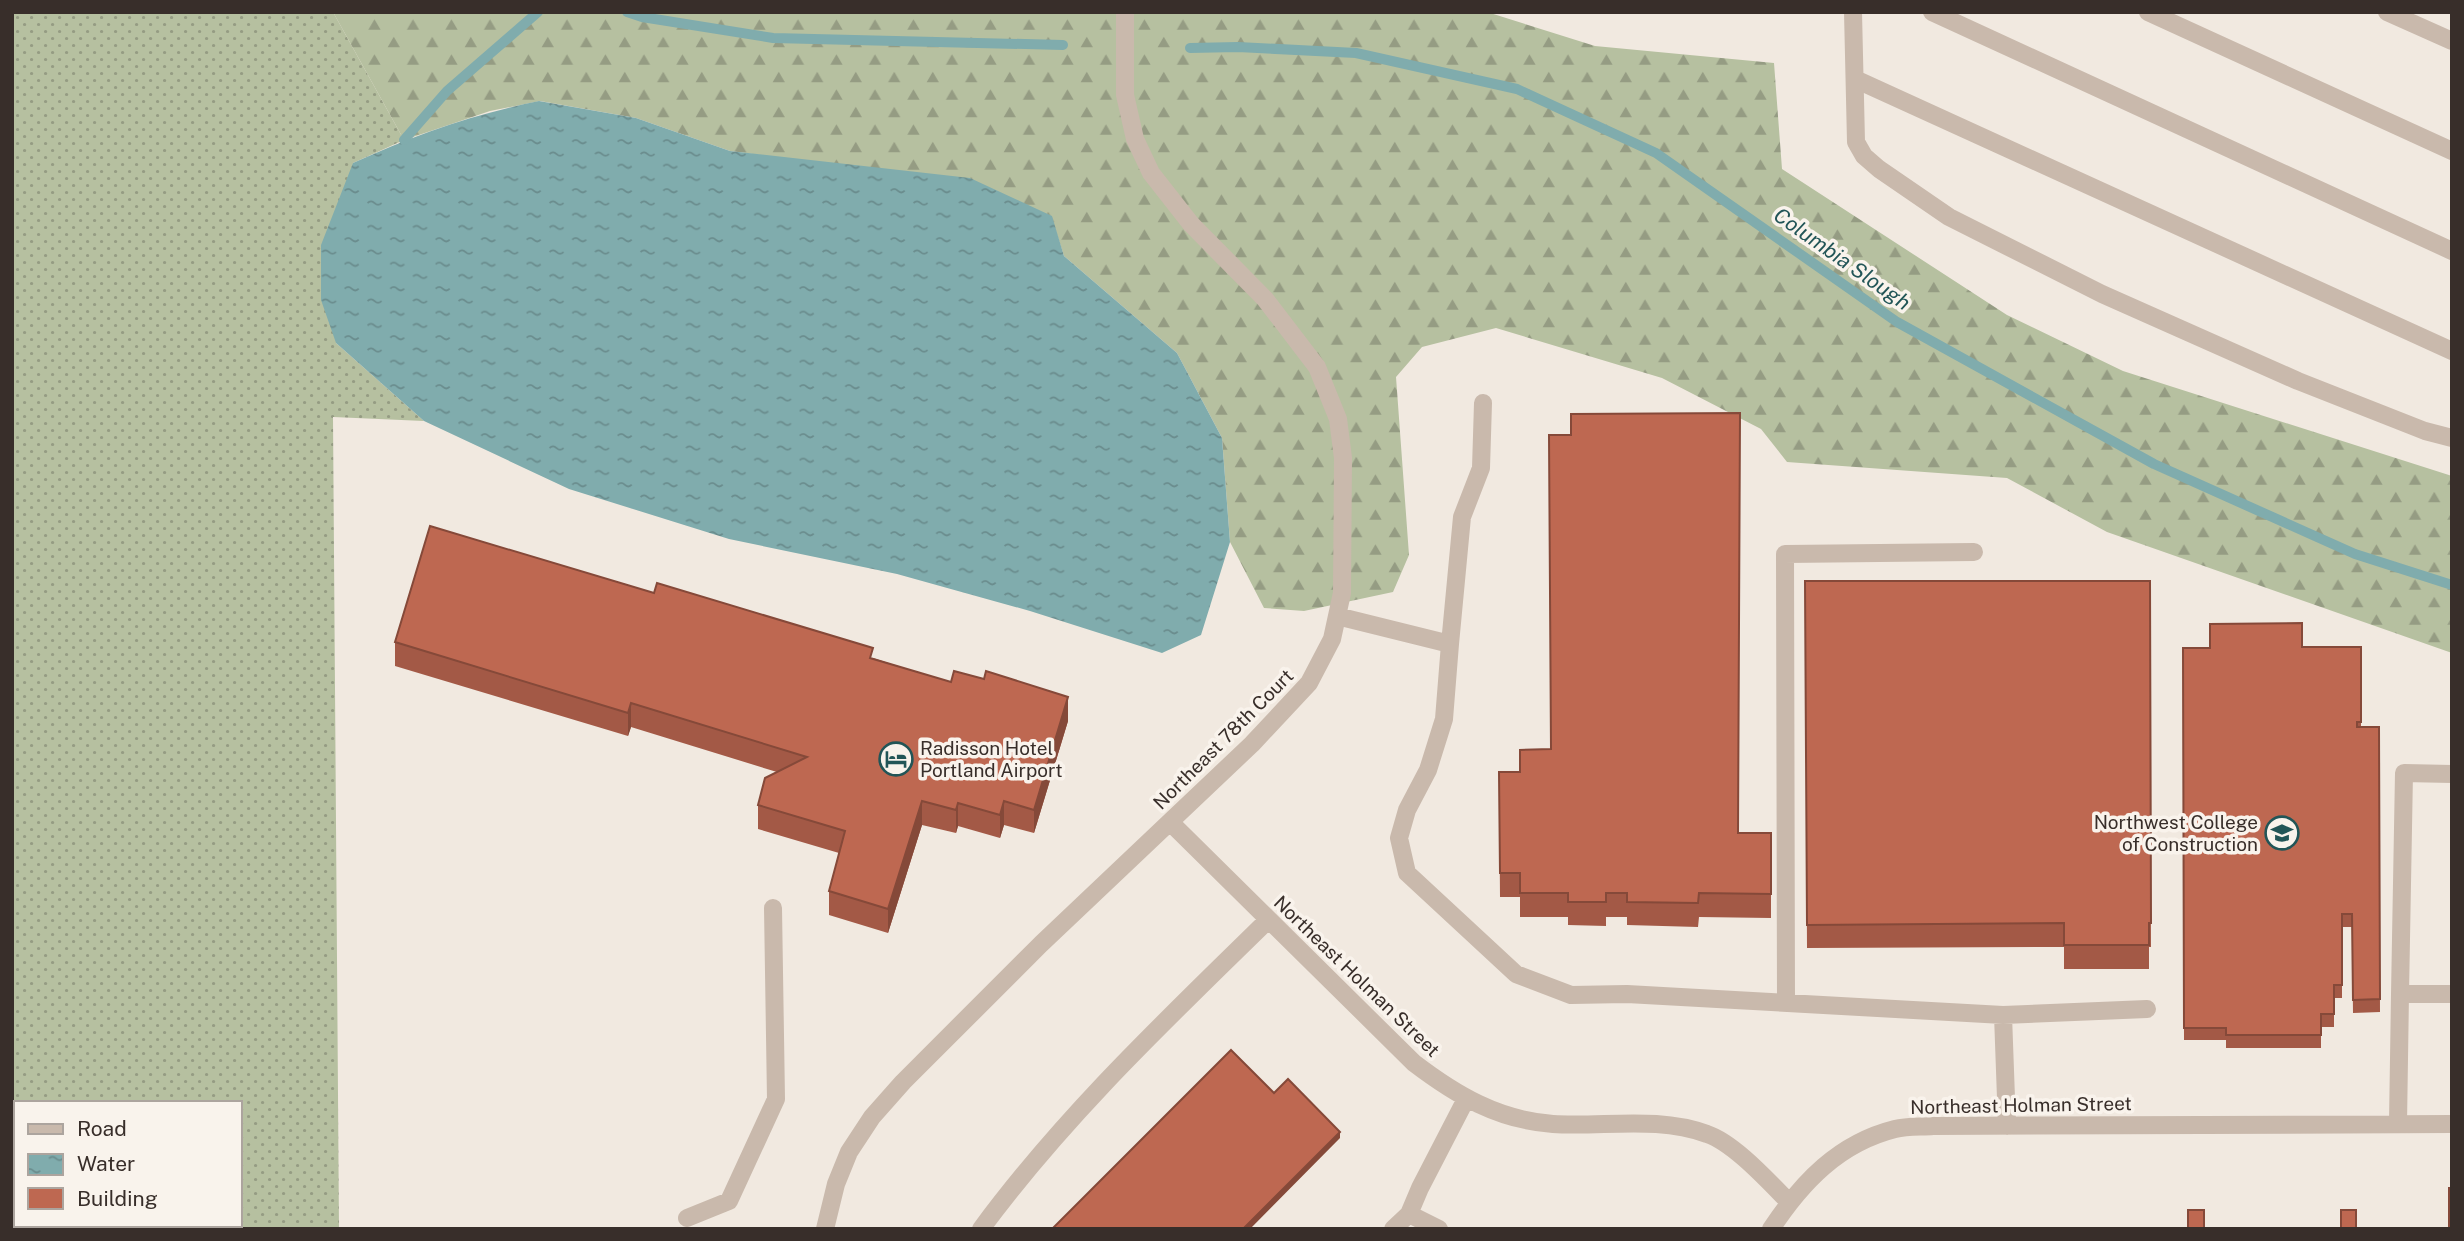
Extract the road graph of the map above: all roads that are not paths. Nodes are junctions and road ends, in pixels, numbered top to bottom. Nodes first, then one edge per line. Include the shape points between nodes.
1 (1125, 12) edge
2 (1853, 12) edge
3 (1932, 12) edge
4 (2148, 12) edge
5 (2388, 12) edge
6 (2452, 41) edge
7 (1854, 79) junction
8 (2452, 151) edge
9 (2452, 251) edge
10 (2452, 351) edge
11 (1483, 403) dead end
12 (2452, 438) edge
13 (1974, 552) dead end
14 (1337, 616) junction
15 (1450, 644) junction
16 (2452, 774) edge
17 (1170, 822) junction
18 (773, 908) dead end
19 (1268, 920) junction
20 (2400, 993) junction
21 (2452, 994) edge
22 (1786, 1002) junction
23 (2147, 1009) dead end
24 (2003, 1015) junction
25 (1466, 1099) junction
26 (2398, 1124) junction
27 (2452, 1124) edge
28 (2007, 1126) junction
29 (1789, 1202) junction
30 (1409, 1214) junction
31 (687, 1218) dead end
32 (825, 1229) edge
33 (981, 1229) edge
34 (1393, 1229) edge
35 (1439, 1229) edge
36 (1772, 1229) edge

1 - 14 street, Northeast 78th Court via 1125,95 1135,139 1151,173 1191,224 1265,299 1317,366 1338,419 1343,458 1342,593
2 - 7 street
3 - 9 street
4 - 8 street
5 - 6 street
7 - 10 street
7 - 12 street via 1856,142 1864,156 1949,217 2102,294 2298,381
11 - 15 street via 1481,468 1462,517
13 - 22 street via 1785,554
14 - 15 street
14 - 17 street, Northeast 78th Court via 1332,639 1309,683
15 - 22 street via 1444,719 1399,838 1407,873 1516,974 1572,995 1627,993
16 - 20 street via 2404,773
17 - 19 street, Northeast Holman Street
17 - 32 street, Northeast 78th Court via 1041,944 872,1117 849,1153
18 - 31 street via 776,1099 729,1201
19 - 25 street, Northeast Holman Street via 1414,1063
19 - 33 street via 1118,1067
20 - 21 street
20 - 26 street
22 - 24 street
23 - 24 street
24 - 28 street
25 - 29 street, Northeast Holman Street via 1510,1116 1552,1124 1674,1125 1710,1134 1749,1162
25 - 30 street
26 - 27 street, Northeast Holman Street
26 - 28 street, Northeast Holman Street
28 - 29 street, Northeast Holman Street via 1897,1129 1870,1138 1837,1153
29 - 36 street
30 - 34 street
30 - 35 street

